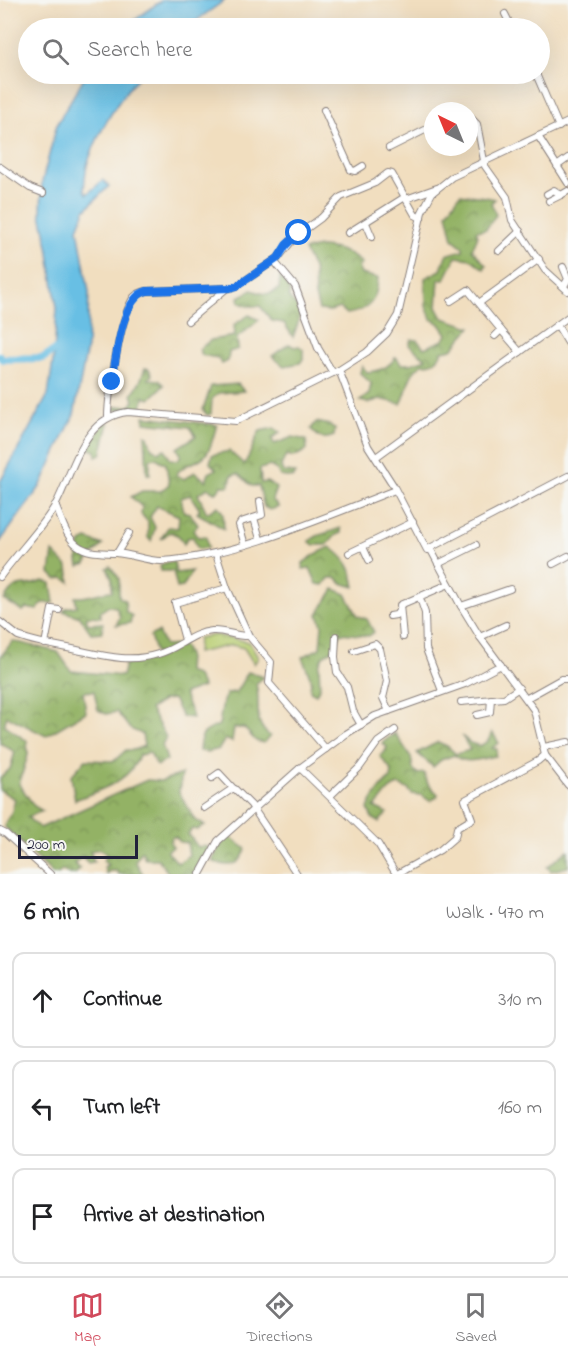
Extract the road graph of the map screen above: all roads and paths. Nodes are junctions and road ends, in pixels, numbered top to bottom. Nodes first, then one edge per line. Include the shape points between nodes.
1 (505, 14) dead end
2 (507, 18) edge
3 (541, 84) edge
4 (324, 110) dead end
5 (568, 122) edge
6 (559, 127) junction
7 (478, 129) edge
8 (424, 130) edge
9 (538, 136) junction
10 (389, 148) dead end
11 (568, 158) edge
12 (485, 162) junction
13 (363, 166) dead end
14 (557, 166) junction
15 (0, 167) edge
16 (568, 183) edge
17 (438, 188) junction
18 (568, 191) edge
19 (43, 193) dead end
20 (406, 198) junction
21 (548, 198) dead end
22 (421, 218) junction
23 (366, 223) junction
24 (520, 231) junction
25 (348, 233) dead end
26 (372, 237) dead end
27 (499, 251) dead end
28 (538, 260) junction
29 (274, 261) junction
30 (563, 267) dead end
31 (227, 288) junction
32 (566, 289) edge
33 (451, 301) dead end
34 (479, 303) junction
35 (568, 317) edge
36 (188, 321) dead end
37 (557, 325) junction
38 (501, 330) junction
39 (495, 336) dead end
40 (568, 343) edge
41 (520, 352) junction
42 (336, 372) junction
43 (108, 417) junction
44 (375, 456) junction
45 (568, 476) edge
46 (395, 490) junction
47 (260, 501) dead end
48 (56, 505) junction
49 (254, 518) junction
50 (413, 522) junction
51 (129, 533) dead end
52 (260, 539) junction
53 (244, 545) junction
54 (476, 545) dead end
55 (363, 547) junction
56 (427, 550) junction
57 (117, 553) junction
58 (349, 553) dead end
59 (216, 554) junction
60 (568, 556) edge
61 (369, 560) dead end
62 (438, 564) junction
63 (553, 564) dead end
64 (0, 577) edge
65 (449, 584) junction
66 (227, 588) junction
67 (510, 589) dead end
68 (420, 598) junction
69 (461, 606) junction
70 (59, 610) dead end
71 (399, 611) junction
72 (390, 616) dead end
73 (0, 622) edge
74 (506, 625) dead end
75 (249, 636) junction
76 (336, 636) dead end
77 (403, 637) dead end
78 (480, 637) junction
79 (184, 640) junction
80 (45, 644) junction
81 (354, 651) dead end
82 (501, 665) junction
83 (568, 679) edge
84 (519, 688) junction
85 (442, 691) junction
86 (527, 698) junction
87 (491, 699) junction
88 (461, 702) dead end
89 (389, 711) junction
90 (477, 715) dead end
91 (361, 725) junction
92 (395, 730) dead end
93 (568, 742) edge
94 (544, 747) junction
95 (326, 749) junction
96 (545, 755) junction
97 (300, 768) junction
98 (212, 778) dead end
99 (568, 785) edge
100 (233, 788) junction
101 (330, 796) junction
102 (204, 808) dead end
103 (253, 808) junction
104 (0, 831) edge
105 (50, 874) edge
106 (200, 874) edge
107 (297, 874) edge
108 (396, 874) edge

1 - 2 street
3 - 6 street
4 - 13 street via 351,170
5 - 6 street
6 - 9 street
7 - 12 street
8 - 10 street
9 - 12 street
9 - 14 street
11 - 14 street
12 - 17 street
12 - 24 street via 503,189 512,220
14 - 16 street
15 - 19 street
17 - 20 street
17 - 22 street via 427,201
18 - 21 street via 561,195 554,190
20 - 22 street
20 - 23 street
20 - 29 street via 390,173 346,194 295,237
22 - 42 street via 398,315 376,344
23 - 25 street
23 - 26 street
24 - 27 street
24 - 28 street
28 - 32 street
28 - 34 street
29 - 31 street via 237,286
29 - 42 street via 295,286 318,348
30 - 32 street via 568,279
31 - 36 street
31 - 43 street via 147,291 134,297 120,334
33 - 34 street via 467,289
34 - 38 street
35 - 37 street
37 - 40 street
37 - 41 street
38 - 39 street
38 - 41 street
41 - 44 street
42 - 43 street via 236,421 128,412
42 - 44 street
43 - 48 street via 94,429 76,457
44 - 46 street
45 - 56 street
46 - 50 street
46 - 52 street
47 - 49 street via 263,514
48 - 57 street via 76,544 96,553
48 - 64 street
49 - 52 street
49 - 53 street via 239,525
50 - 55 street
50 - 56 street
51 - 57 street
52 - 53 street
53 - 59 street
54 - 62 street
55 - 58 street
55 - 61 street
56 - 62 street via 431,550
57 - 59 street via 160,561
59 - 66 street
60 - 63 street
62 - 65 street
65 - 68 street
65 - 69 street
66 - 75 street
66 - 79 street via 175,603
67 - 69 street
68 - 71 street via 400,606
68 - 85 street via 425,614 426,648
69 - 78 street
70 - 80 street via 52,609
71 - 72 street
71 - 77 street
73 - 80 street via 18,636
74 - 78 street
75 - 79 street via 214,631
75 - 95 street via 271,662 271,685
76 - 91 street via 337,672
78 - 82 street
79 - 80 street via 165,652 121,660
81 - 89 street via 375,644 380,649 387,681 383,695
82 - 84 street
82 - 85 street
83 - 86 street via 561,678
84 - 86 street
84 - 87 street via 506,697
85 - 89 street
86 - 94 street via 536,714
87 - 88 street
87 - 90 street via 490,712
89 - 91 street
91 - 95 street
92 - 101 street via 378,742 360,767
93 - 94 street
94 - 96 street
95 - 97 street
96 - 99 street
96 - 108 street via 465,800 472,819 457,828 455,837 440,850
97 - 101 street
97 - 103 street
98 - 100 street via 219,773
100 - 102 street
100 - 103 street
101 - 108 street via 378,844
103 - 106 street via 218,841
103 - 107 street
104 - 105 street

